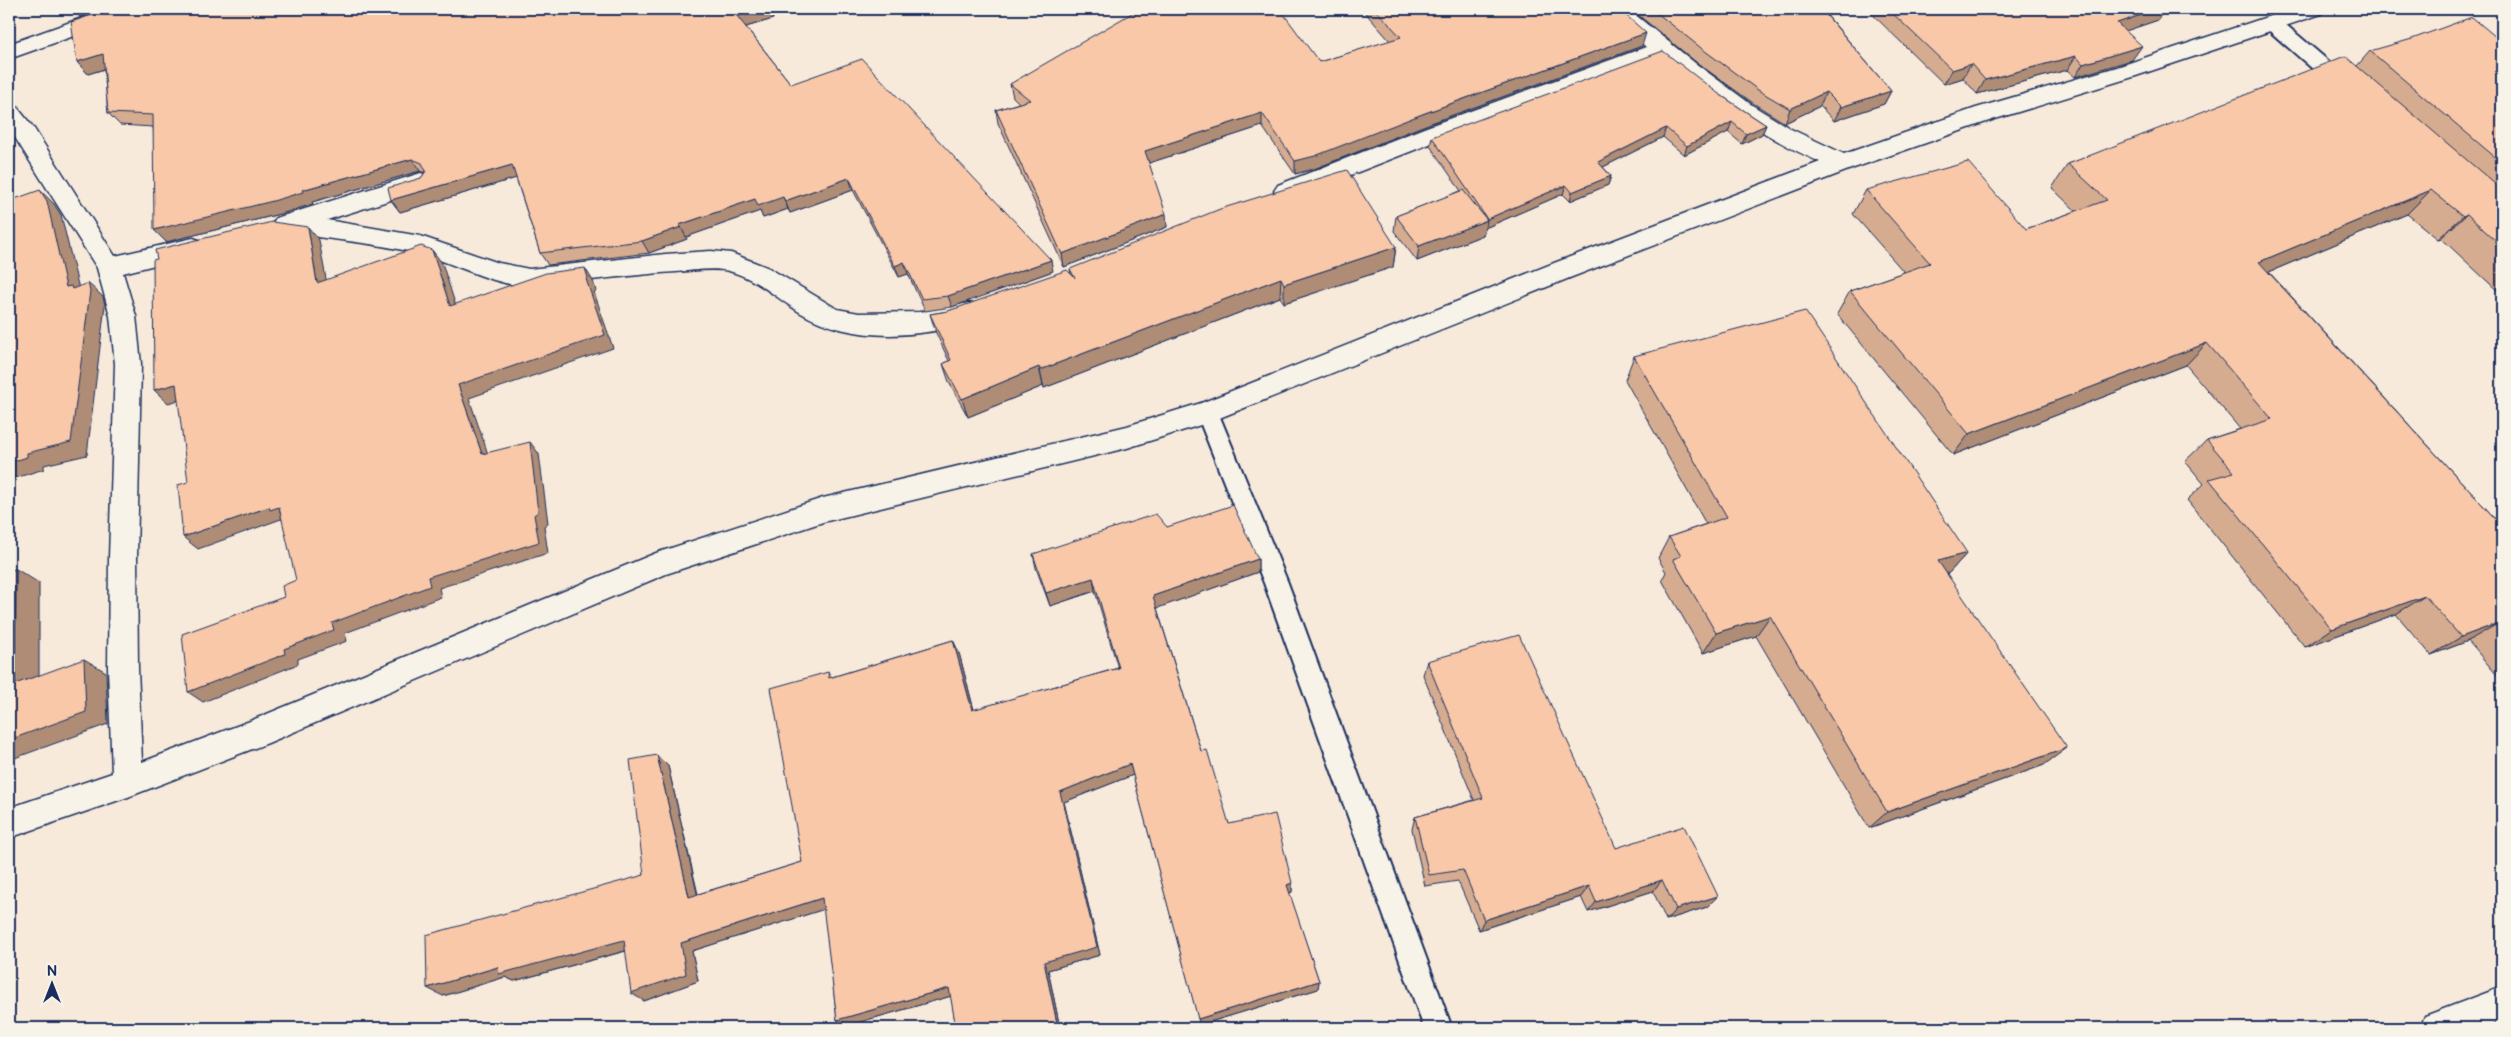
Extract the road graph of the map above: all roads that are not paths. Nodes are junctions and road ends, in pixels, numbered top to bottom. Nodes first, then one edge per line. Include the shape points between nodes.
1 (128, 9) edge
2 (1614, 9) edge
3 (2250, 9) edge
4 (2313, 9) edge
5 (2272, 24) junction
6 (1663, 49) junction
7 (9, 52) edge
8 (2360, 99) edge
9 (9, 113) edge
10 (1843, 162) junction
11 (421, 182) edge
12 (1268, 198) edge
13 (211, 242) edge
14 (109, 267) junction
15 (987, 306) edge
16 (1207, 412) junction
17 (128, 782) junction
18 (9, 823) edge
19 (2502, 1004) edge
20 (1438, 1028) edge
21 (2437, 1028) edge

1 - 7 main road
2 - 6 main road
3 - 5 main road
4 - 5 main road
5 - 8 lane
5 - 10 main road via 1984,114
6 - 10 main road via 1764,124
6 - 12 main road
9 - 14 main road via 25,133
10 - 16 main road
11 - 15 main road via 275,227 365,235 438,250 516,278 645,264 717,261 737,264 831,317 850,321 923,324 953,319
13 - 14 main road
14 - 17 main road via 123,316 128,364 123,668
16 - 17 main road via 1108,441 823,510 709,546 656,565 266,730
16 - 20 lane via 1276,583
17 - 18 main road
19 - 21 main road

